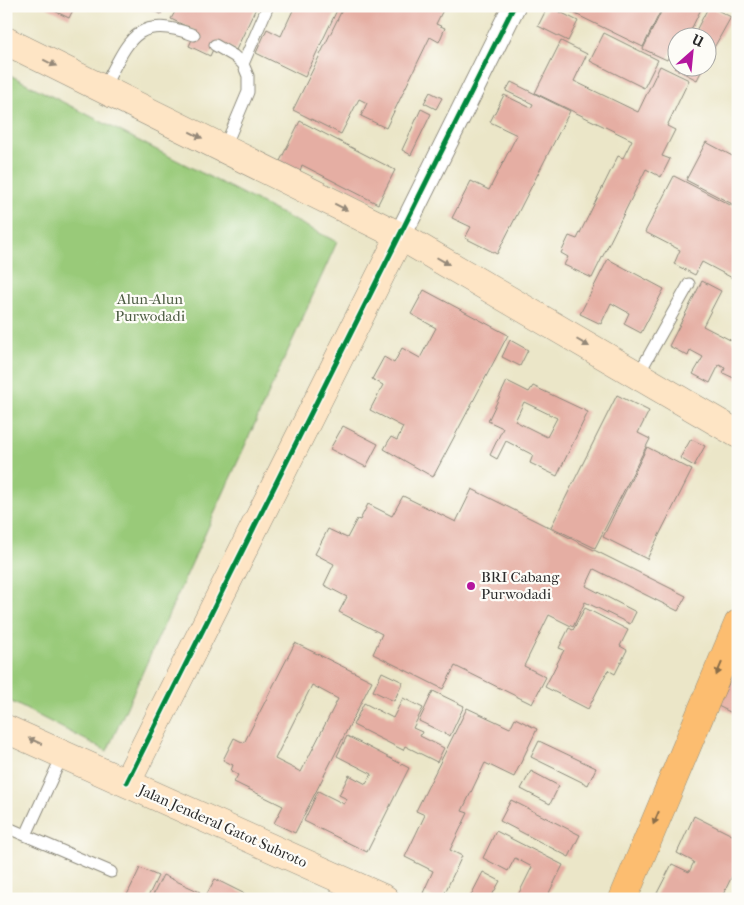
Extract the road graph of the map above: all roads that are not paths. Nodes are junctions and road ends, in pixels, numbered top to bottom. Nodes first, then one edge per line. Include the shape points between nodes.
1 (268, 6) edge
2 (514, 6) edge
3 (194, 35) dead end
4 (6, 41) edge
5 (215, 45) dead end
6 (243, 64) junction
7 (103, 89) junction
8 (224, 149) junction
9 (400, 236) junction
10 (689, 284) dead end
11 (638, 375) junction
12 (736, 427) edge
13 (738, 624) edge
14 (6, 729) edge
15 (63, 754) junction
16 (127, 782) junction
17 (6, 827) edge
18 (26, 835) junction
19 (111, 872) dead end
20 (384, 899) edge
21 (622, 899) edge

1 - 6 lane
2 - 9 street
3 - 7 lane via 173,27 149,28 133,36
4 -> 7 main road
5 - 6 lane
6 - 8 lane via 248,76 248,92
7 -> 8 main road
8 -> 9 main road
9 -> 11 main road
9 - 16 main road
10 - 11 lane
11 - 12 main road
13 -> 21 main road
15 -> 14 main road, Jalan Jenderal Gatot Subroto
15 - 16 main road, Jalan Jenderal Gatot Subroto
15 - 18 lane
16 - 20 main road, Jalan Jenderal Gatot Subroto
17 - 18 lane
18 - 19 lane

